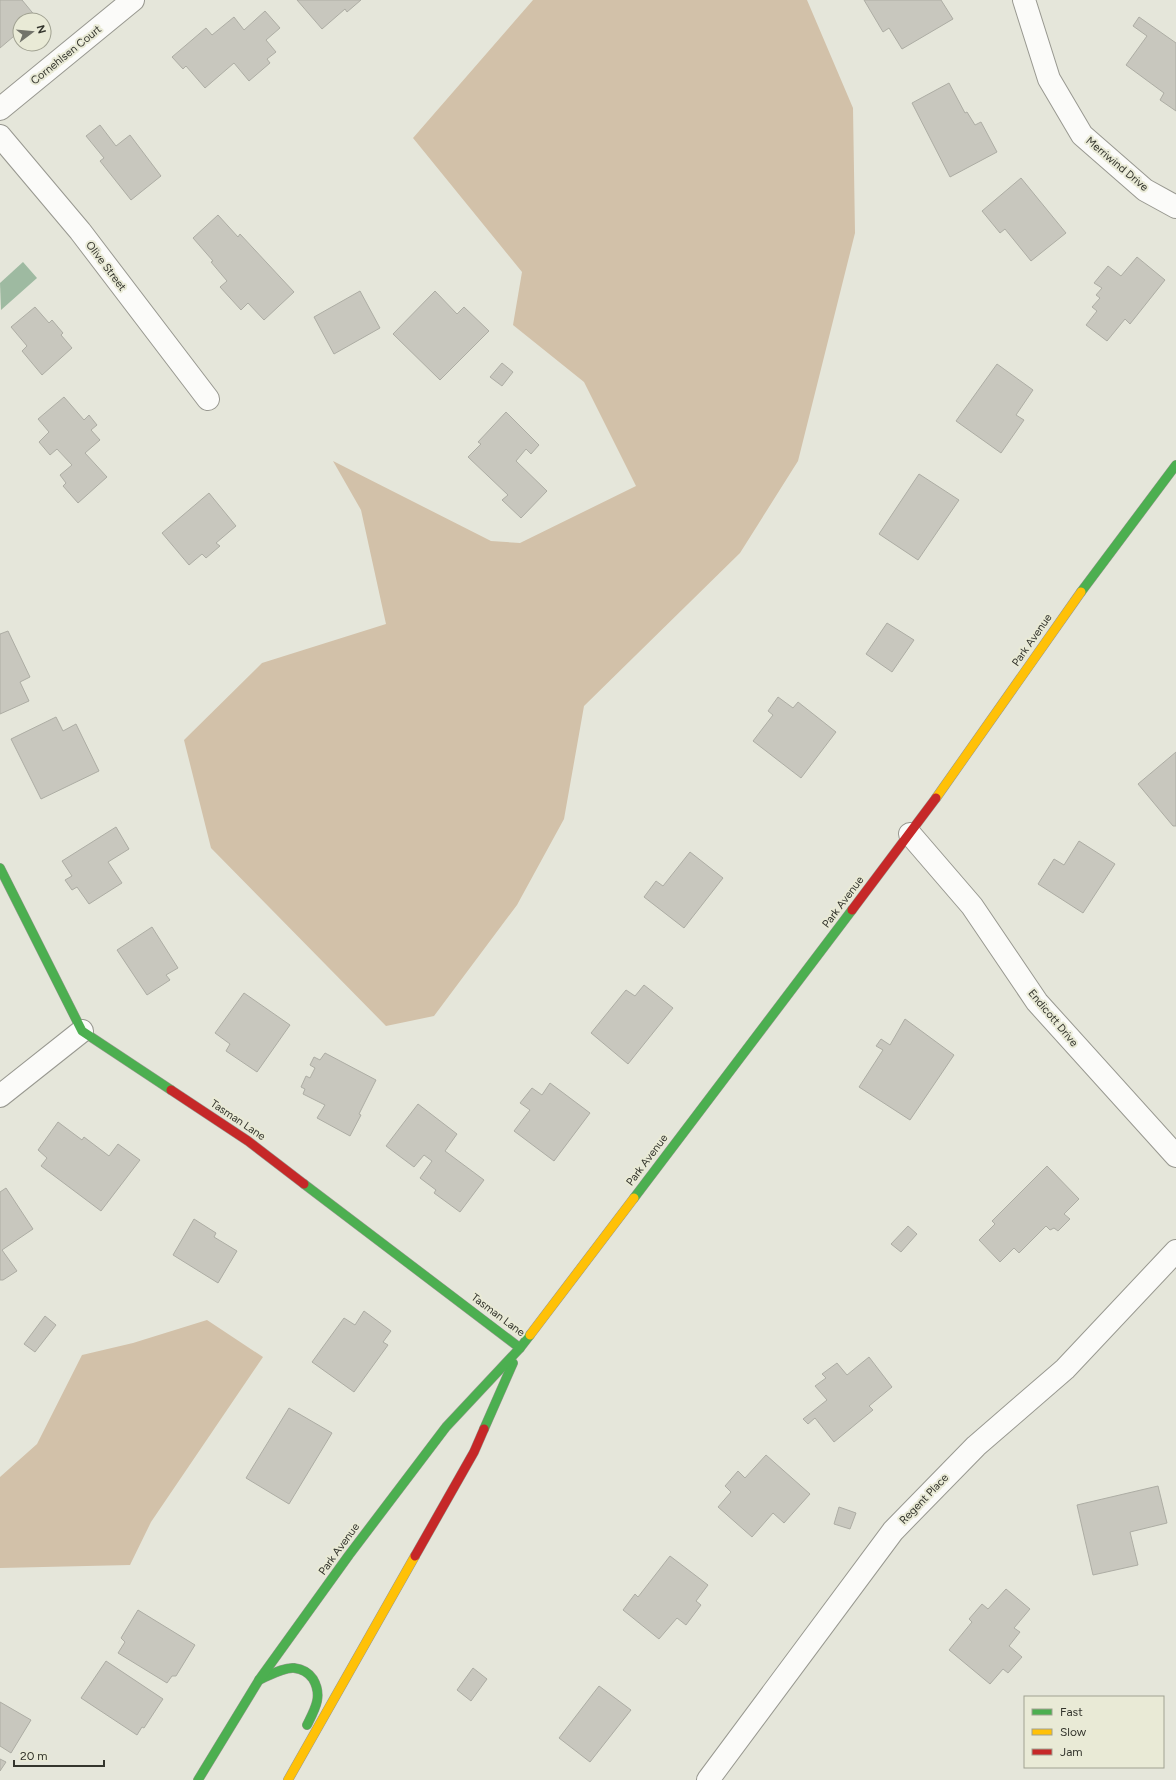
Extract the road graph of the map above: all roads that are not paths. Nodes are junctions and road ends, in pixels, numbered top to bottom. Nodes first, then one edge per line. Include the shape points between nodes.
1 (133, 0) edge
2 (1024, 0) edge
3 (0, 109) edge
4 (0, 136) edge
5 (1176, 207) edge
6 (208, 399) dead end
7 (1176, 465) edge
8 (910, 834) junction
9 (0, 868) edge
10 (82, 1031) junction
11 (0, 1096) edge
12 (1176, 1156) edge
13 (1176, 1251) edge
14 (520, 1348) junction
15 (260, 1680) junction
16 (198, 1780) edge
17 (284, 1780) edge
18 (288, 1780) edge
19 (708, 1780) edge

1 - 3 street, Cornehlsen Court
2 - 5 street, Merriwind Drive via 1049,79 1082,135 1145,190
4 - 6 street, Olive Street via 80,231
7 - 8 main road, Park Avenue via 1100,565
8 - 12 street, Endicott Drive via 972,906 1037,1002
8 - 14 main road, Park Avenue
9 - 10 main road, Tasman Lane
10 - 11 street
10 - 14 main road, Tasman Lane via 248,1141
13 - 19 street, Regent Place via 1066,1369 976,1446 893,1531
14 - 15 main road, Park Avenue via 446,1426 349,1555
14 - 18 main road, Park Avenue via 474,1452
15 - 16 main road, Park Avenue
15 - 17 main road via 294,1668 309,1673 318,1687 317,1704

